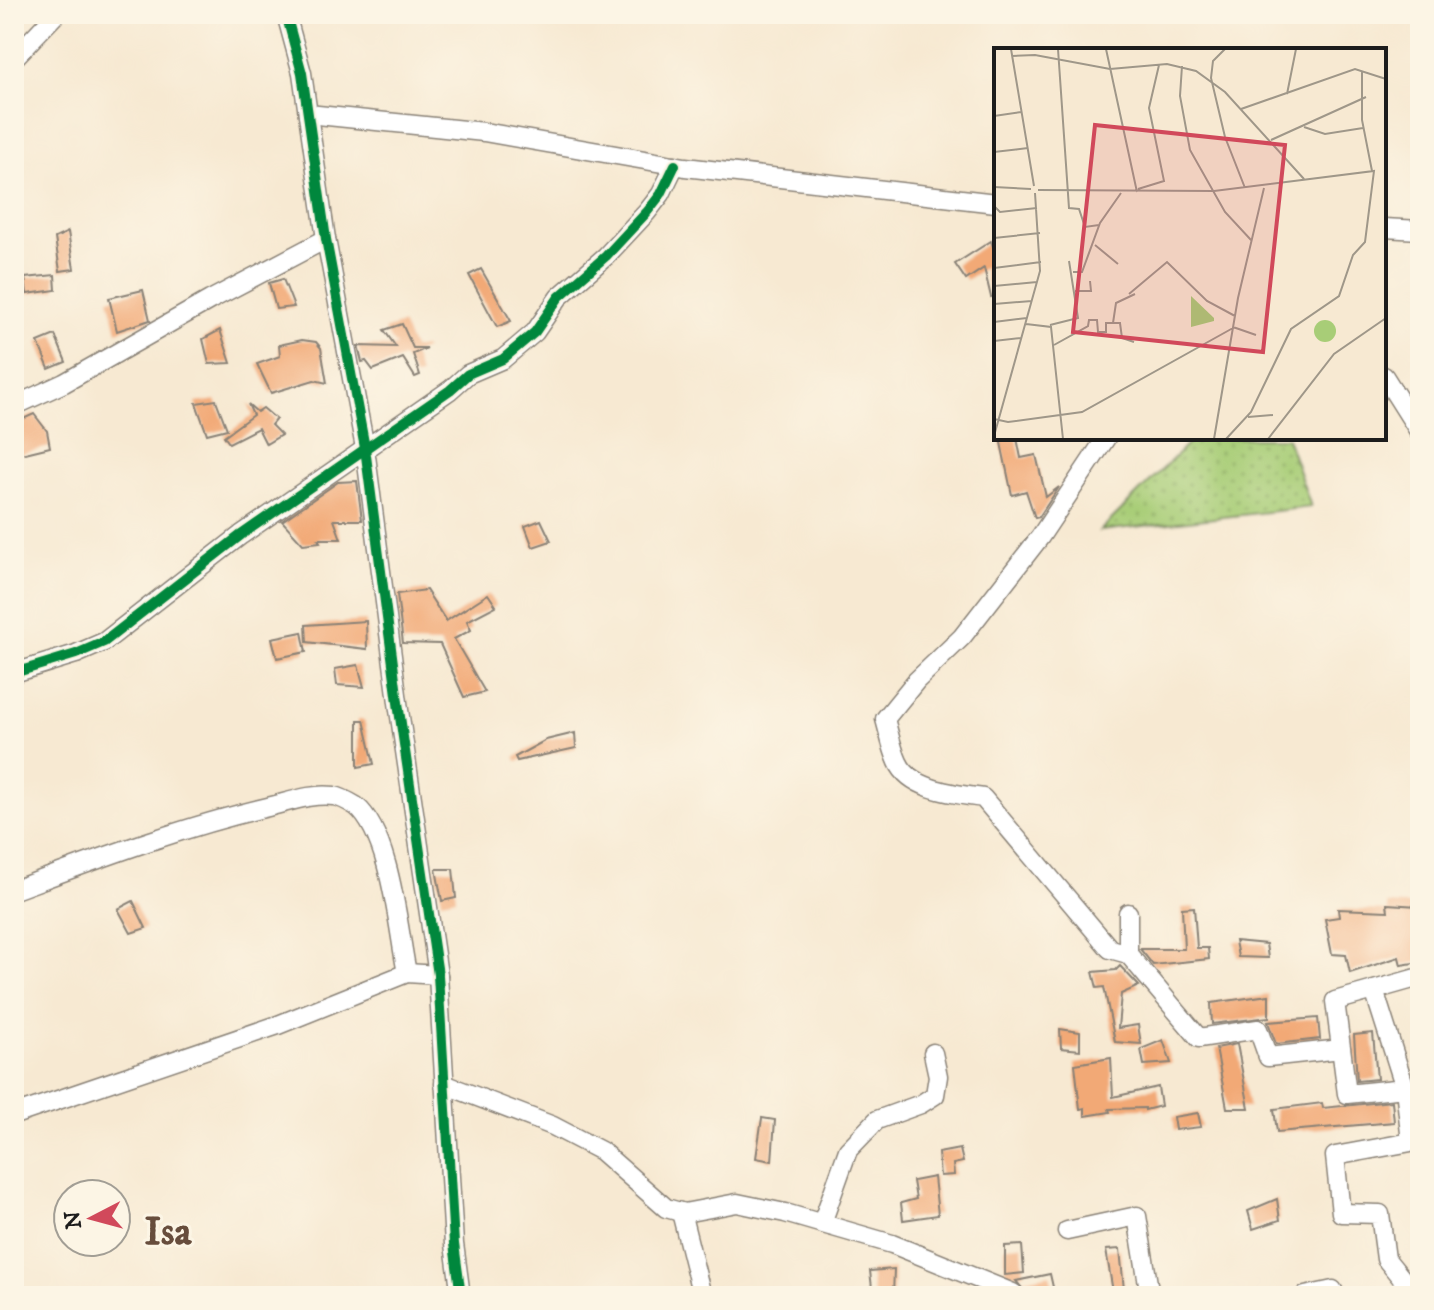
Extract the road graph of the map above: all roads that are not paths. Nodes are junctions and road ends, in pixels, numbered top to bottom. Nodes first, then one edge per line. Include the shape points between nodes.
1 (56, 14) edge
2 (286, 14) edge
3 (14, 58) edge
4 (308, 114) junction
5 (675, 165) junction
6 (994, 203) edge
7 (1386, 228) edge
8 (1420, 230) edge
9 (326, 239) junction
10 (1386, 379) edge
11 (14, 406) edge
12 (1420, 433) edge
13 (1105, 440) edge
14 (365, 448) junction
15 (14, 673) edge
16 (14, 890) edge
17 (1128, 913) dead end
18 (1128, 954) junction
19 (407, 973) junction
20 (438, 975) junction
21 (1420, 977) edge
22 (1374, 990) junction
23 (1341, 1049) junction
24 (933, 1053) dead end
25 (444, 1084) junction
26 (1405, 1088) junction
27 (14, 1115) edge
28 (681, 1212) junction
29 (822, 1223) junction
30 (1067, 1231) dead end
31 (461, 1296) edge
32 (702, 1296) edge
33 (1014, 1296) edge
34 (1150, 1296) edge
35 (1305, 1296) edge
36 (1335, 1296) edge
37 (1416, 1296) edge

1 - 3 street
2 - 4 street
4 - 5 street via 484,132
4 - 9 street
5 - 6 street
5 - 14 street via 647,212 559,297 535,332 503,359 468,374
7 - 8 street
9 - 11 street
9 - 14 street
10 - 12 street
13 - 18 street via 1040,537 962,637 885,719 899,765 913,780 983,798 1110,949
14 - 15 street via 241,535 104,642
14 - 20 street
16 - 19 street via 208,821 336,796 356,806 381,849
17 - 18 street
18 - 23 street via 1199,1038 1258,1029 1268,1057
19 - 20 street
19 - 27 street via 240,1039
20 - 25 street
21 - 22 street
22 - 23 street via 1335,1001
22 - 26 street
23 - 26 street via 1347,1094
24 - 29 street via 935,1095 877,1120 848,1150
25 - 28 street via 589,1145 627,1171 661,1205
25 - 31 street
26 - 37 street via 1411,1142 1335,1156 1341,1213 1380,1214 1386,1259
28 - 29 street via 737,1203
28 - 32 street
29 - 33 street via 892,1244
30 - 34 street via 1137,1216
35 - 36 street via 1333,1290

